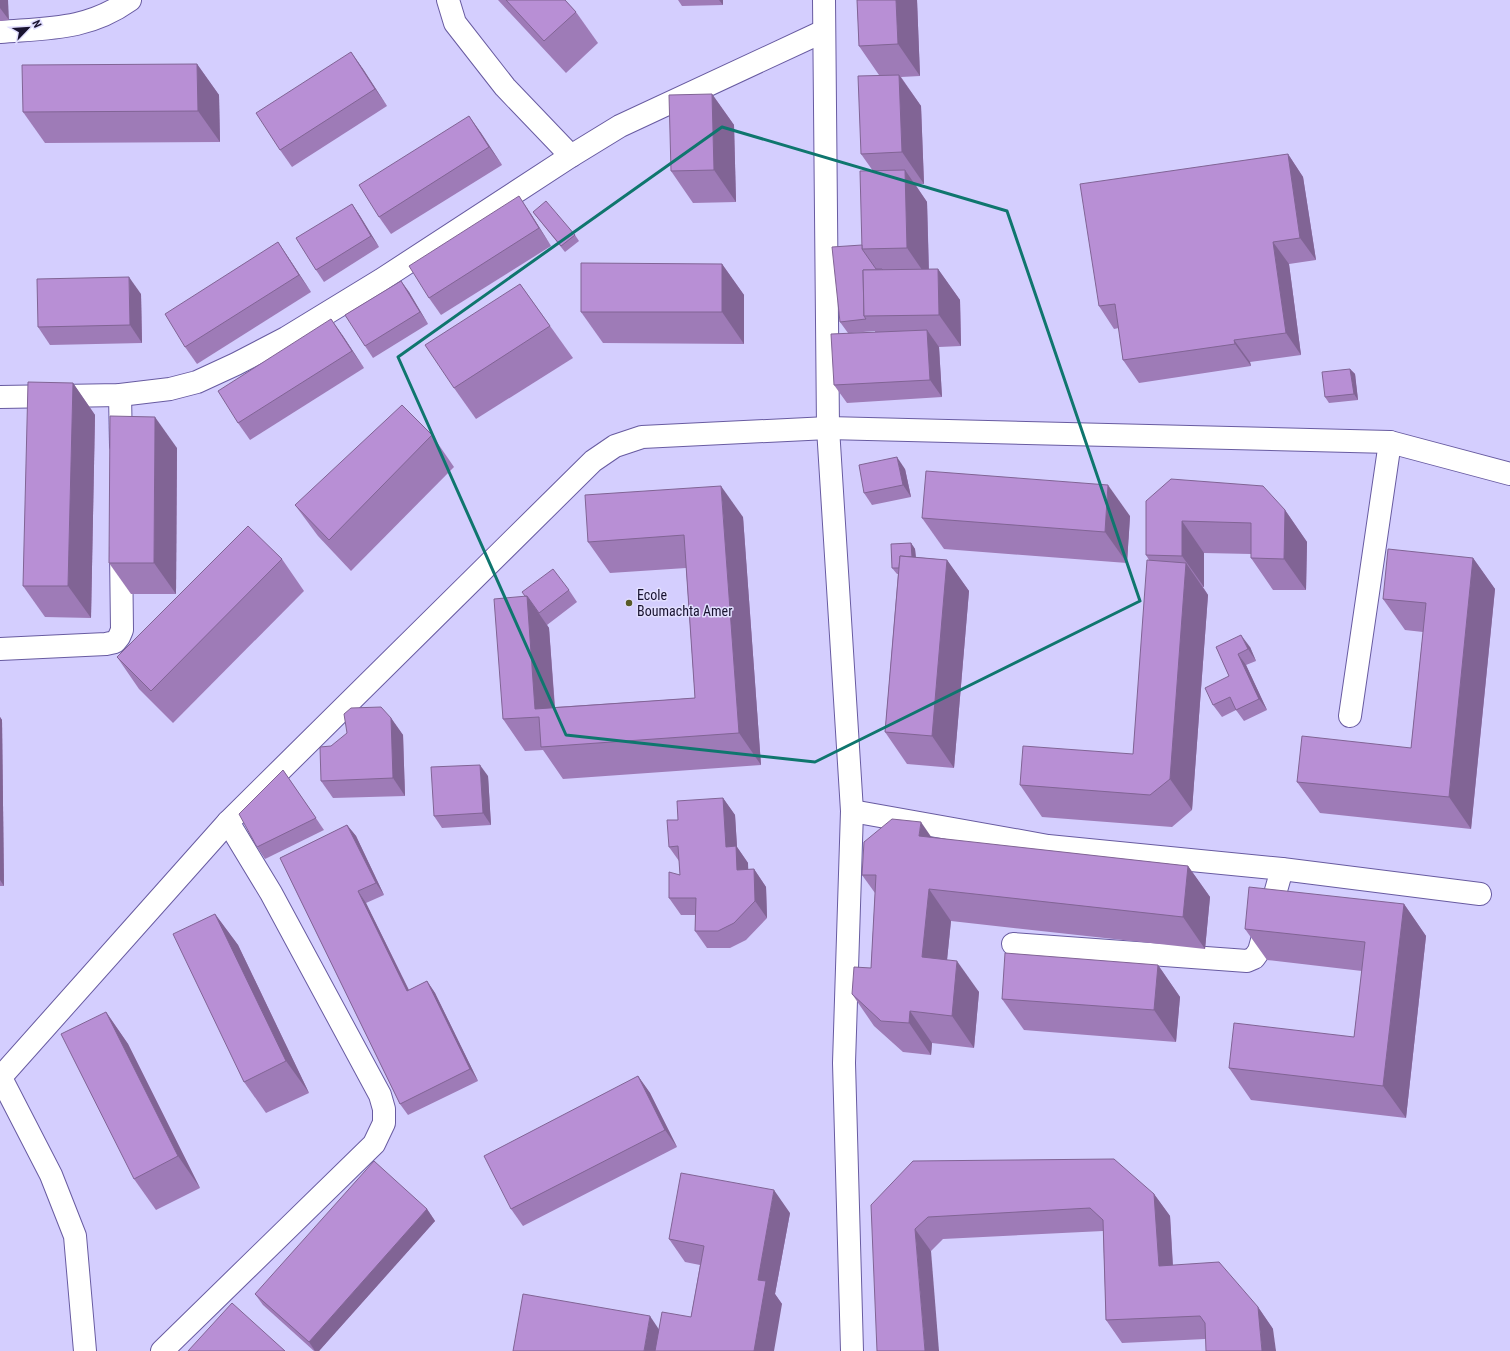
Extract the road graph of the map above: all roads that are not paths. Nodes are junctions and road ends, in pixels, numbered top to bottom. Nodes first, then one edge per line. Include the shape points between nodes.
1 (130, 0) edge
2 (448, 0) edge
3 (824, 0) edge
4 (824, 31) junction
5 (0, 32) edge
6 (571, 156) junction
7 (120, 395) junction
8 (0, 396) edge
9 (828, 428) junction
10 (1390, 442) junction
11 (121, 464) edge
12 (1510, 474) edge
13 (121, 527) edge
14 (0, 649) edge
15 (1350, 716) dead end
16 (852, 811) junction
17 (228, 822) junction
18 (1282, 869) junction
19 (1480, 894) dead end
20 (1013, 944) dead end
21 (0, 1077) edge
22 (86, 1351) edge
23 (162, 1351) edge
24 (852, 1351) edge

1 - 5 street via 90,21 67,27
2 - 6 street via 455,23 505,87
3 - 4 street
4 - 6 street via 620,126
4 - 9 street
6 - 7 street via 381,280 280,341 197,382 170,389
7 - 8 street
7 - 11 street
9 - 10 street
9 - 16 street
9 - 17 street via 642,437 615,446 593,461
10 - 12 street
10 - 15 street
13 - 14 street via 122,630 115,642
16 - 18 street via 1048,846
16 - 24 street via 844,1063
17 - 21 street
17 - 23 street via 271,893 380,1094 384,1123 374,1144
18 - 19 street
18 - 20 street via 1260,951 1247,961
21 - 22 street via 51,1175 75,1236

